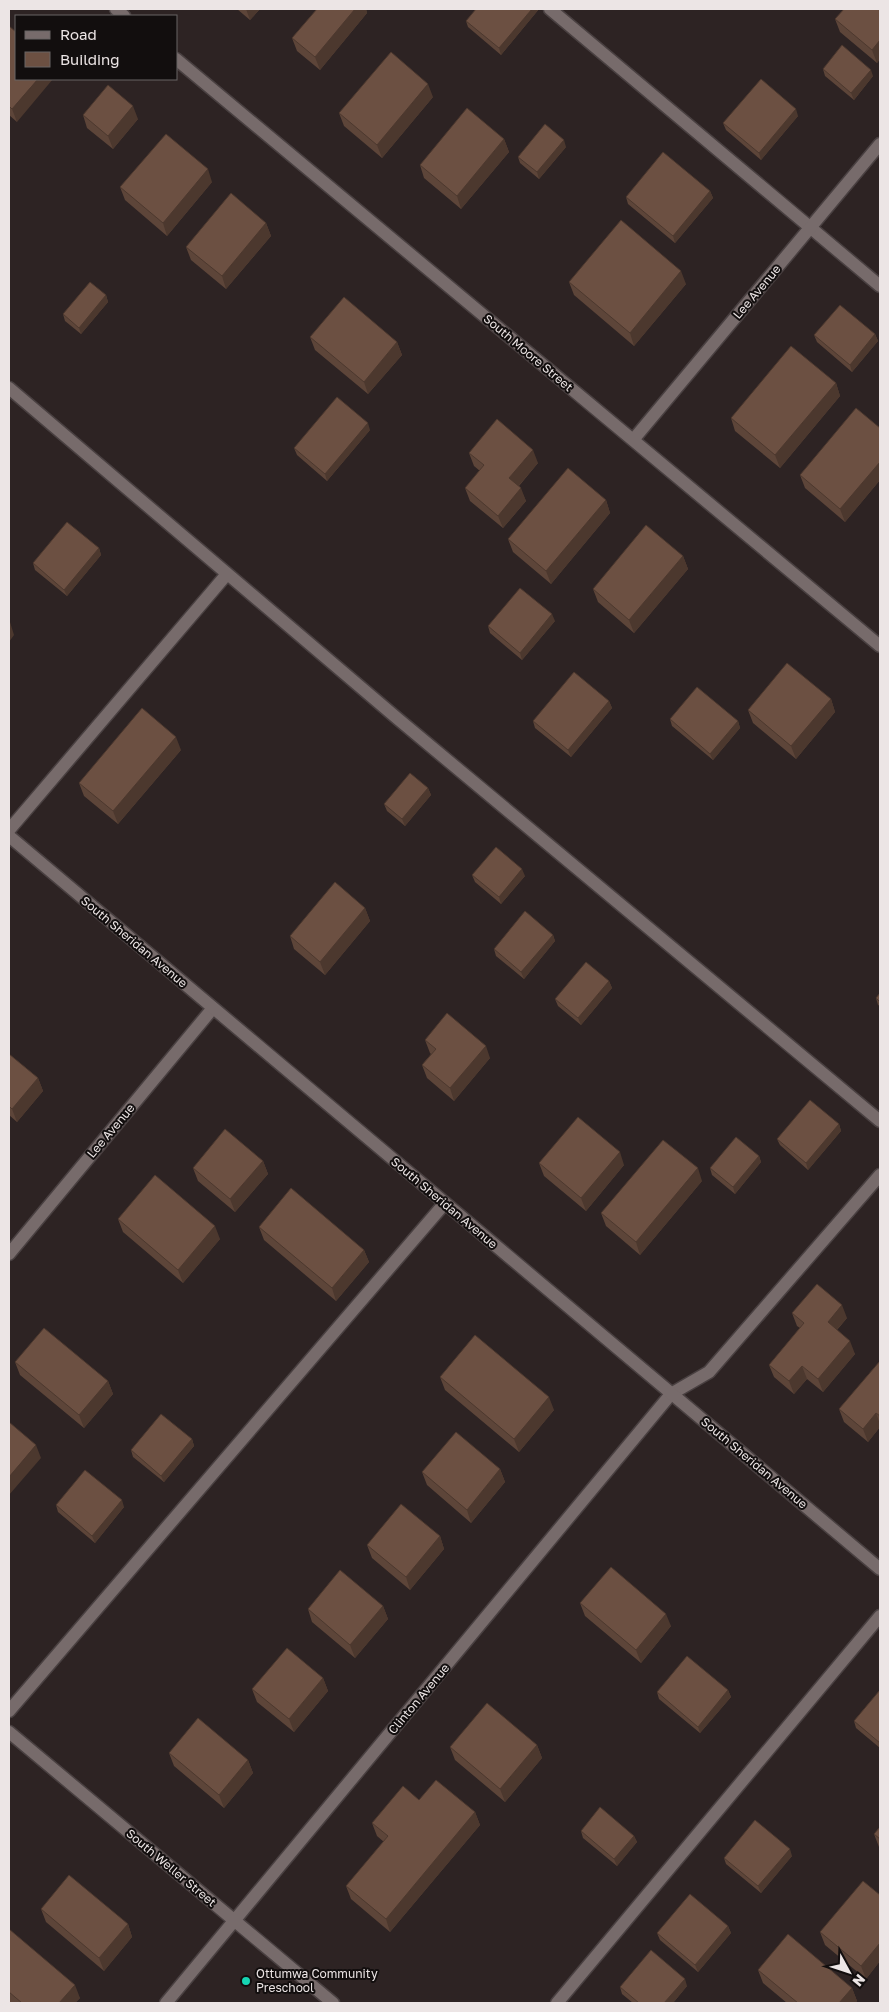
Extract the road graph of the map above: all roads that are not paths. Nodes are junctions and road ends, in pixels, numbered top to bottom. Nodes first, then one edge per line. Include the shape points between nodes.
1 (550, 9) edge
2 (178, 61) edge
3 (880, 144) edge
4 (810, 228) junction
5 (880, 286) edge
6 (9, 388) edge
7 (633, 440) junction
8 (227, 574) junction
9 (880, 646) edge
10 (9, 830) edge
11 (9, 836) edge
12 (213, 1008) junction
13 (880, 1121) edge
14 (880, 1175) edge
15 (445, 1203) junction
16 (9, 1254) edge
17 (671, 1394) junction
18 (880, 1569) edge
19 (880, 1616) edge
20 (9, 1711) edge
21 (9, 1732) edge
22 (234, 1920) junction
23 (166, 2003) edge
24 (333, 2003) edge
25 (558, 2003) edge

1 - 4 street
2 - 7 street, South Moore Street
3 - 4 street, Lee Avenue
4 - 5 street
4 - 7 street, Lee Avenue
6 - 8 street
7 - 9 street, South Moore Street
8 - 10 street
8 - 13 street
11 - 12 street, South Sheridan Avenue
12 - 15 street, South Sheridan Avenue
12 - 16 street, Lee Avenue
14 - 17 street, Clinton Avenue via 708,1372
15 - 17 street, South Sheridan Avenue
15 - 20 street
17 - 18 street, South Sheridan Avenue
17 - 22 street, Clinton Avenue
19 - 25 street
21 - 22 street, South Weller Street
22 - 23 street, Clinton Avenue
22 - 24 street, South Weller Street

